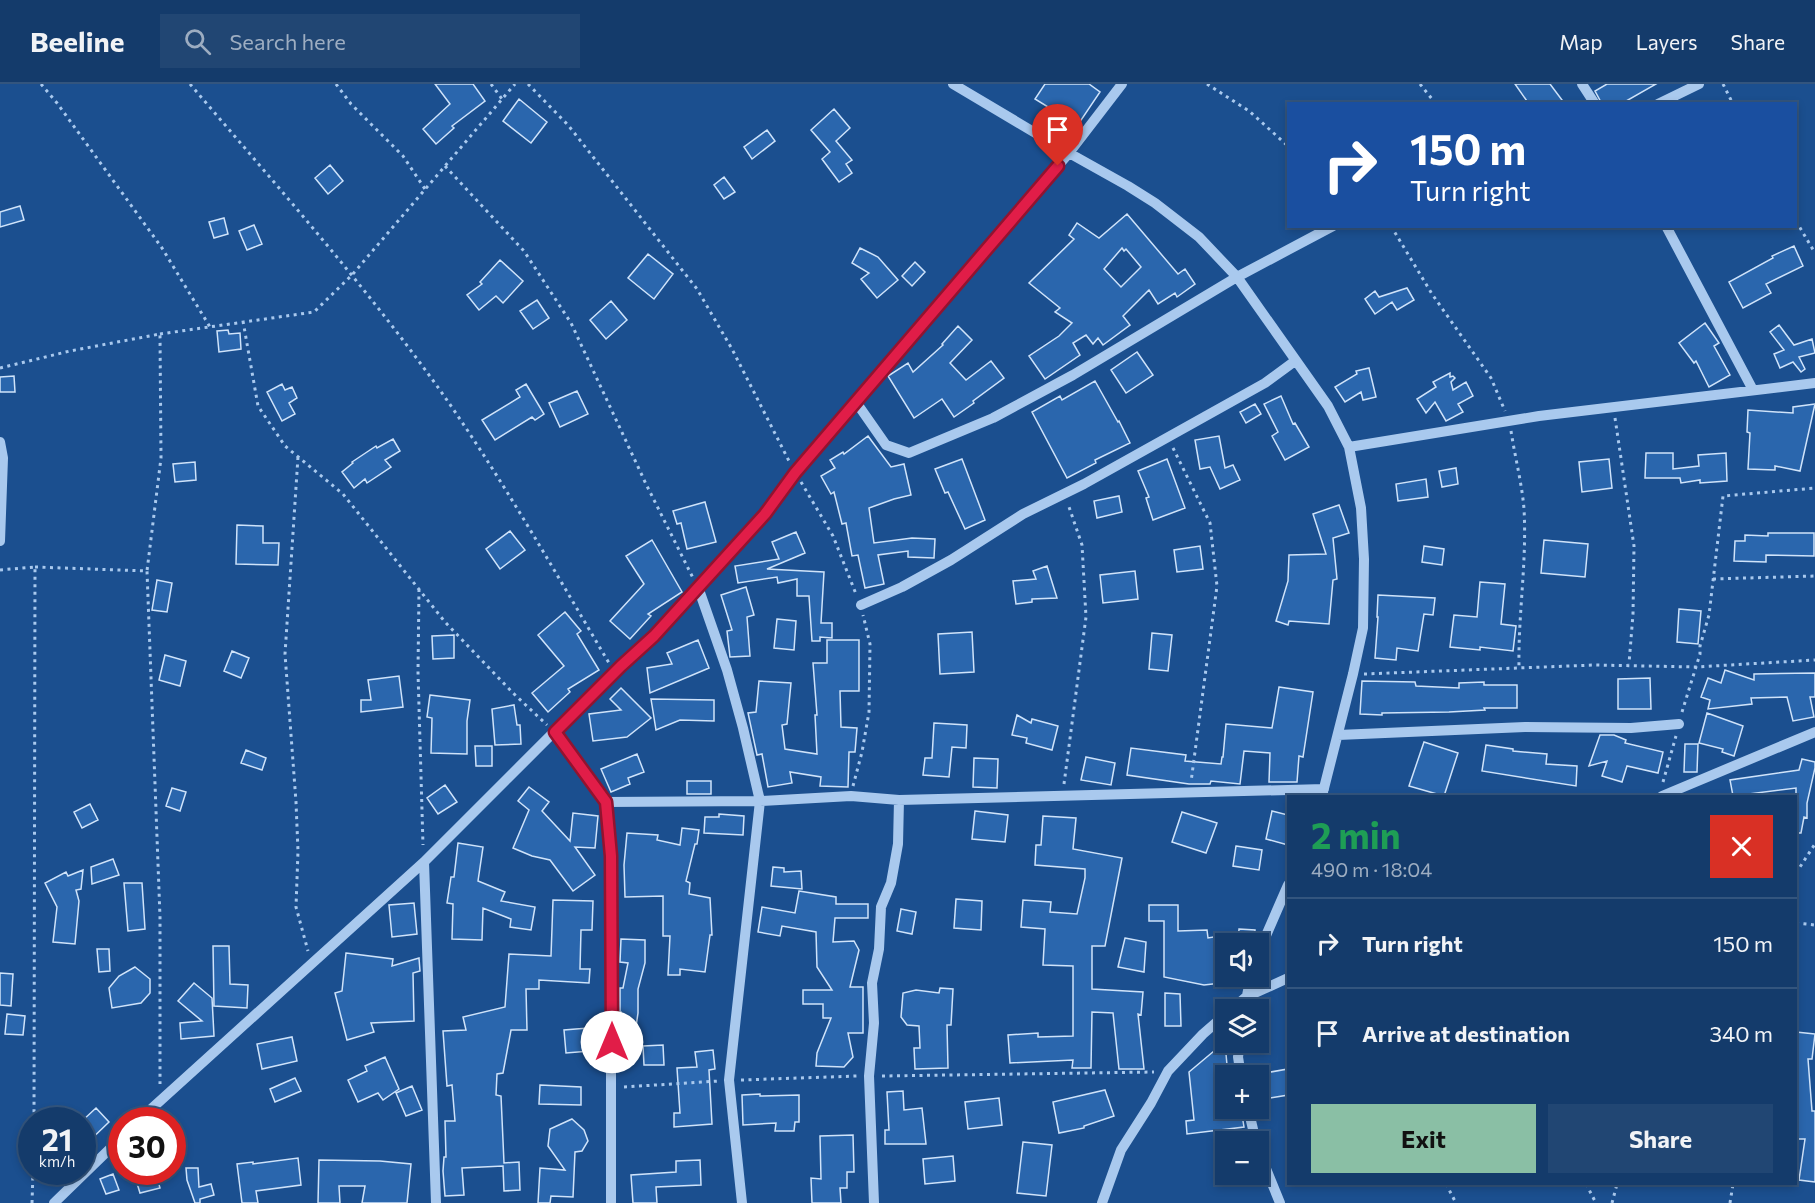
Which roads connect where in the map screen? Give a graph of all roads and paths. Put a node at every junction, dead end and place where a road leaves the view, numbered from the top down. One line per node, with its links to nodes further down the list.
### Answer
1 (40, 84): 31 (path)
2 (190, 84): 28 (path)
3 (336, 84): 22 (path)
4 (490, 84): 14 (path)
5 (515, 84): 14 (path)
6 (528, 84): 44 (path)
7 (953, 84): 20 (street)
8 (1122, 84): 20 (street)
9 (1207, 84): 19 (path)
10 (1420, 84): 15 (path)
11 (1582, 84): 16 (street)
12 (1699, 84): 17 (street)
13 (1723, 84): 18 (path)
14 (502, 99): 21 (path)
15 (1434, 102)
16 (1594, 102)
17 (1662, 102)
18 (1732, 102)
19 (1287, 145)
20 (1069, 153): 29 (street); 37 (street)
21 (445, 166): 22 (path); 53 (path)
22 (425, 189): 28 (path)
23 (1797, 223): 27 (path)
24 (1329, 228): 29 (street)
25 (1392, 228): 39 (path)
26 (1667, 228): 36 (street)
27 (1815, 253)
28 (352, 275): 30 (path); 60 (path)
29 (1237, 277): 33 (street); 37 (street)
30 (243, 321): 31 (path); 43 (path)
31 (210, 327): 32 (path)
32 (160, 334): 34 (path); 50 (path)
33 (1295, 361): 40 (street); 42 (street)
34 (0, 368)
35 (1815, 383): 36 (street)
36 (1753, 390): 38 (street)
37 (856, 402): 44 (street)
38 (1613, 407): 39 (street); 57 (path)
39 (1509, 421): 42 (street); 58 (path)
40 (1167, 436): 46 (street); 67 (path)
41 (0, 442): 47 (street)
42 (1349, 447): 61 (street)
43 (298, 457): 54 (path); 81 (path)
44 (795, 473): 53 (street); 55 (path)
45 (1815, 488): 52 (path)
46 (1064, 493): 55 (street); 70 (path)
47 (0, 541)
48 (34, 567): 49 (path); 50 (path); 92 (path)
49 (0, 570)
50 (147, 571): 91 (path)
51 (1815, 576): 52 (path)
52 (1713, 579): 59 (path)
53 (698, 587): 60 (street); 72 (street)
54 (419, 589): 63 (path); 75 (path)
55 (861, 605): 69 (path)
56 (1815, 660): 59 (path)
57 (1629, 665): 58 (path); 59 (path)
58 (1519, 667): 61 (path)
59 (1696, 667): 62 (path)
60 (615, 672): 63 (street)
61 (1353, 674): 65 (street)
62 (1679, 724): 65 (street); 66 (path)
63 (555, 732): 73 (street); 75 (street)
64 (1815, 732): 66 (street)
65 (1338, 735): 68 (street)
66 (1662, 792)
67 (1190, 793): 68 (street); 70 (street)
68 (1323, 793)
69 (851, 796): 71 (street); 72 (street)
70 (1062, 796): 71 (street)
71 (899, 800): 88 (street)
72 (760, 801): 73 (street); 89 (street)
73 (606, 802): 90 (street)
74 (1815, 844): 76 (path)
75 (424, 862): 81 (street); 103 (street)
76 (1797, 871)
77 (1287, 887): 80 (street)
78 (1797, 923): 79 (path)
79 (1815, 925)
80 (1267, 933)
81 (312, 963): 91 (street)
82 (1287, 978): 84 (street)
83 (1248, 987): 84 (street)
84 (1246, 997): 85 (street)
85 (1244, 999)
86 (1215, 1024): 87 (street)
87 (1168, 1071): 88 (path); 107 (street)
88 (869, 1076): 89 (path); 106 (street)
89 (729, 1080): 90 (path); 105 (street)
90 (612, 1088): 104 (street)
91 (160, 1102): 93 (street)
92 (34, 1107)
93 (154, 1107)
94 (108, 1151): 102 (street)
95 (1269, 1176): 108 (street)
96 (33, 1185): 101 (path)
97 (1447, 1185): 109 (path)
98 (1587, 1185): 110 (path)
99 (1617, 1185): 111 (path)
100 (1733, 1185): 112 (path)
101 (32, 1203)
102 (54, 1203)
103 (436, 1203)
104 (611, 1203)
105 (742, 1203)
106 (874, 1203)
107 (1102, 1203)
108 (1280, 1203)
109 (1456, 1203)
110 (1596, 1203)
111 (1612, 1203)
112 (1730, 1203)

